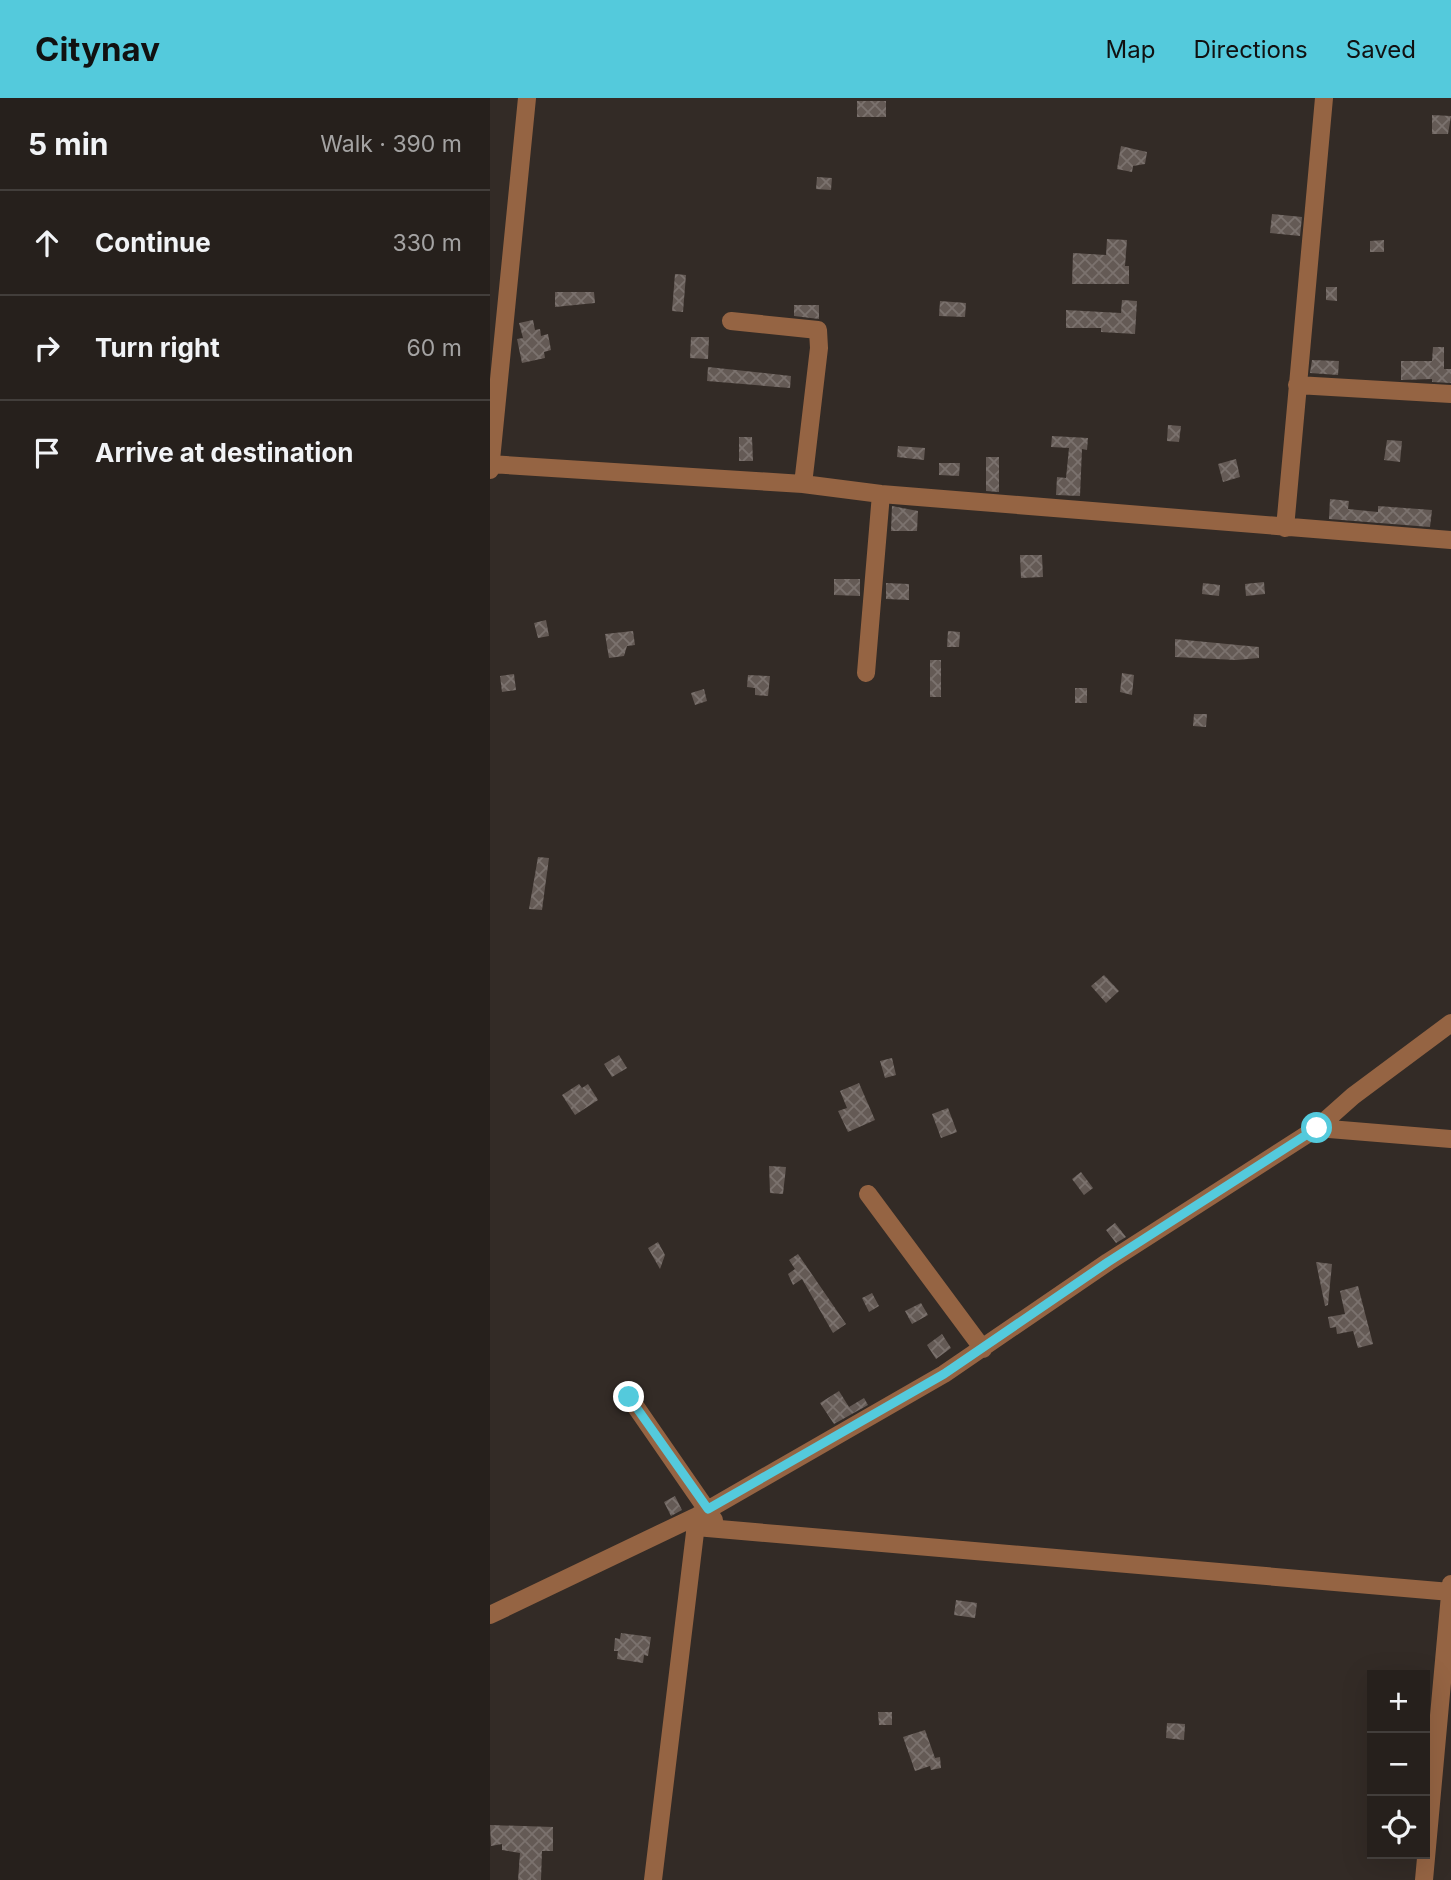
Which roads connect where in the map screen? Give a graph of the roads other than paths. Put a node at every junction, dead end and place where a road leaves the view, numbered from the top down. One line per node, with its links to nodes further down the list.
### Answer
1 (527, 98): 6 (street)
2 (1324, 98): 4 (street)
3 (731, 321): 8 (street)
4 (1297, 385): 5 (street); 10 (street)
5 (1451, 394)
6 (490, 464): 7 (street); 8 (street)
7 (490, 470)
8 (803, 484): 9 (street)
9 (881, 494): 10 (street); 12 (street)
10 (1285, 528): 11 (street)
11 (1451, 540)
12 (866, 673)
13 (1451, 1023): 14 (street)
14 (1317, 1128): 15 (street); 17 (street)
15 (1451, 1139)
16 (869, 1194): 17 (street)
17 (983, 1349): 19 (street)
18 (629, 1397): 19 (street)
19 (700, 1517): 21 (street); 22 (street); 23 (street)
20 (1451, 1584): 21 (street)
21 (1451, 1592): 24 (street)
22 (490, 1615)
23 (653, 1880)
24 (1424, 1880)

